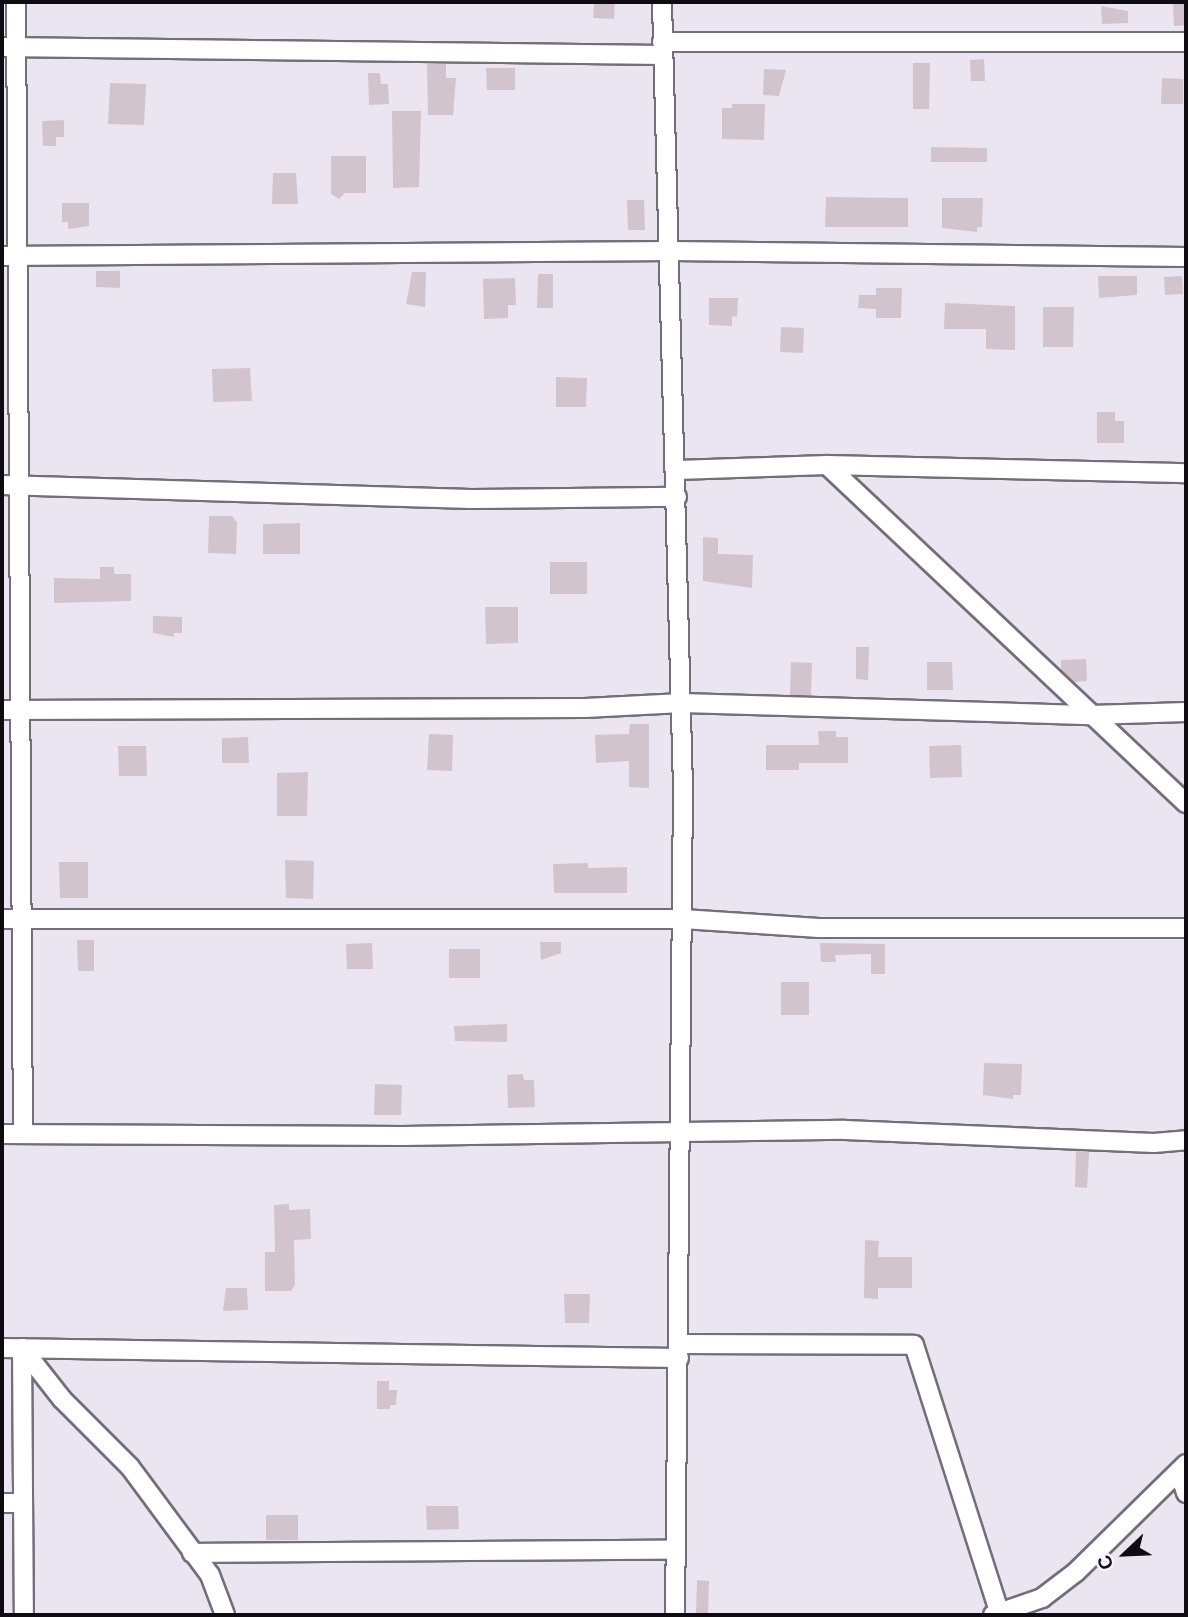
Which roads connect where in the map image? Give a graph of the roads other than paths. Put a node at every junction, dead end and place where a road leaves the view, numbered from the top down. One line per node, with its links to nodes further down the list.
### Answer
1 (16, 2): 4 (street)
2 (662, 2): 5 (street)
3 (1186, 41): 5 (street)
4 (9, 47): 5 (street); 8 (street)
5 (663, 49): 6 (street)
6 (672, 251): 8 (street); 9 (street); 11 (street)
7 (2, 256): 8 (street)
8 (21, 256): 14 (street)
9 (1186, 257)
10 (827, 465): 11 (street); 12 (street); 19 (street)
11 (677, 470): 15 (street)
12 (1186, 473)
13 (2, 485): 14 (street)
14 (21, 485): 15 (street); 17 (street)
15 (677, 498): 16 (street)
16 (682, 703): 17 (street); 19 (street); 22 (street)
17 (11, 710): 21 (street)
18 (1186, 712): 19 (street)
19 (1091, 715): 20 (street)
20 (1186, 803)
21 (11, 919): 22 (street); 25 (street)
22 (683, 919): 23 (street); 26 (street)
23 (1186, 928)
24 (2, 1133): 25 (street)
25 (23, 1133): 26 (street)
26 (682, 1135): 27 (street); 30 (street)
27 (1186, 1140)
28 (2, 1348): 29 (street)
29 (22, 1348): 30 (street); 34 (street); 36 (street)
30 (679, 1351): 35 (street); 40 (street)
31 (1183, 1467): 32 (street); 40 (street)
32 (1186, 1493)
33 (2, 1503): 34 (street)
34 (22, 1503): 37 (street)
35 (676, 1549): 36 (street); 39 (street)
36 (192, 1552): 38 (street)
37 (24, 1615)
38 (225, 1615)
39 (676, 1615)
40 (998, 1615)

